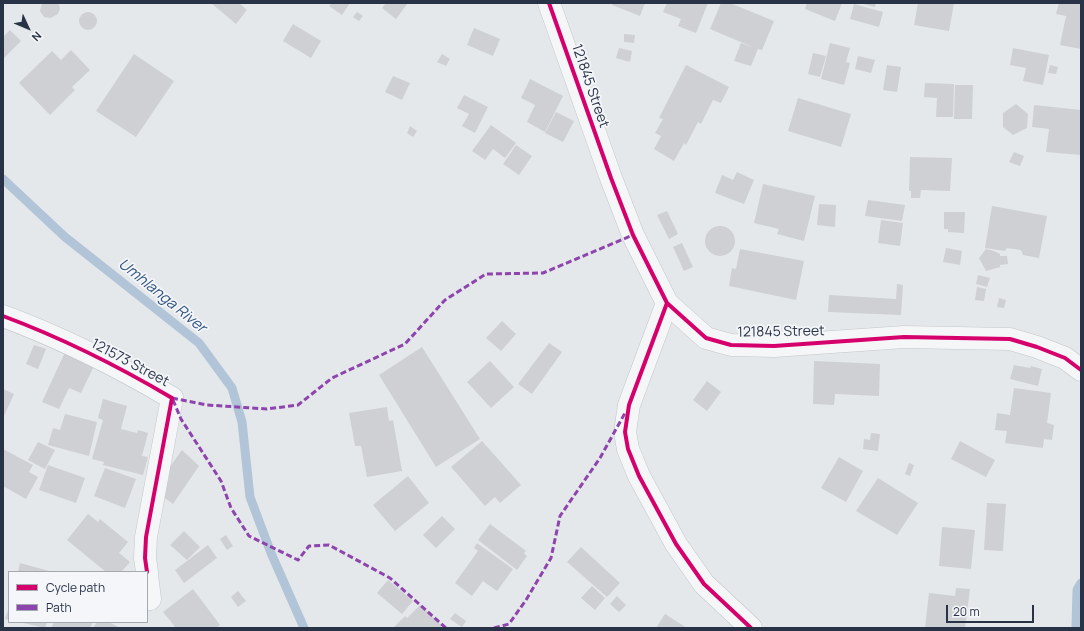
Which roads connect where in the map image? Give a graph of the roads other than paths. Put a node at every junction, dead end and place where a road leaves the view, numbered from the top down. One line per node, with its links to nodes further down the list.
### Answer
1 (549, 3): 2 (street, 121845 Street)
2 (667, 303): 4 (street, 121845 Street); 8 (street)
3 (3, 316): 5 (street, 121573 Street)
4 (1081, 370)
5 (147, 571)
6 (148, 583): 7 (street)
7 (150, 599)
8 (751, 628)

